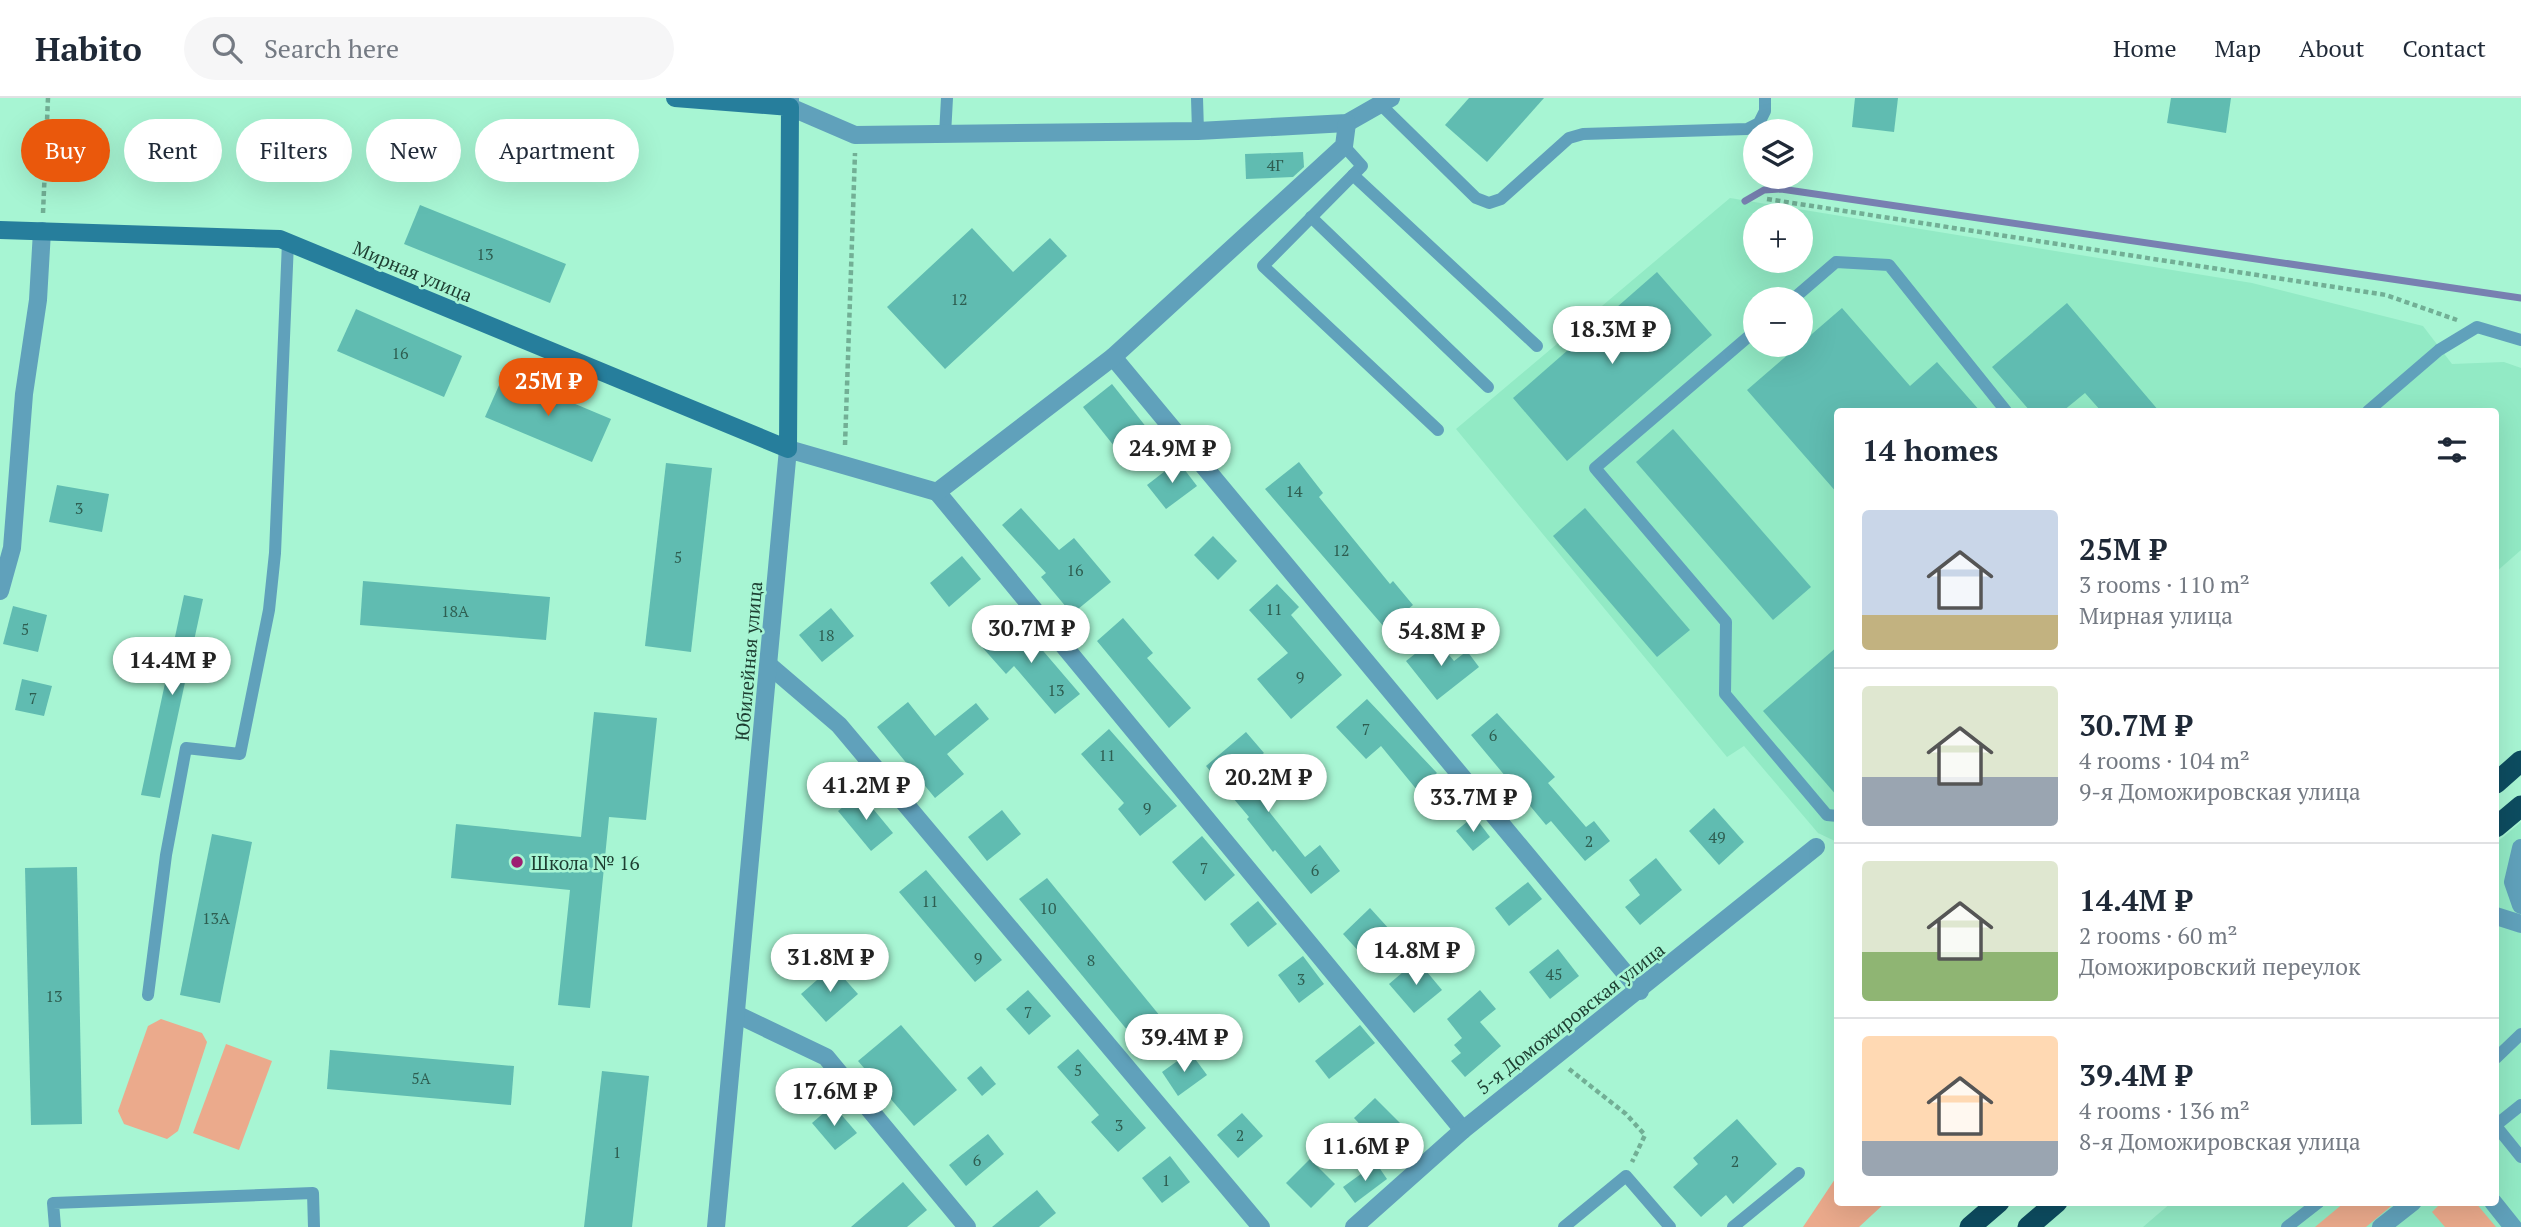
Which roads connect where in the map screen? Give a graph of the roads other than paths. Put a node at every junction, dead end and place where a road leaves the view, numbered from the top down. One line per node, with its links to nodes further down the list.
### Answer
1 (676, 98): 6 (street)
2 (947, 98): 9 (lane)
3 (1197, 98): 8 (lane)
4 (1765, 98): 5 (lane)
5 (1386, 102): 7 (street)
6 (790, 103): 9 (street); 25 (street, Юбилейная улица)
7 (1347, 123): 8 (street); 10 (street)
8 (1198, 131): 9 (street)
9 (945, 135)
10 (1344, 146): 11 (lane); 20 (street)
11 (1353, 175): 12 (lane); 19 (lane)
12 (1311, 217): 21 (lane); 24 (lane)
13 (0, 230): 14 (street, Мирная улица)
14 (42, 232): 15 (street, Мирная улица); 27 (street)
15 (288, 242): 25 (street, Мирная улица); 40 (lane)
16 (1807, 287): 22 (lane)
17 (2521, 340): 23 (lane)
18 (1743, 341): 32 (lane)
19 (1537, 346)
20 (1114, 357): 26 (street); 39 (street)
21 (1488, 387)
22 (2004, 408)
23 (2372, 408)
24 (1438, 430)
25 (788, 449): 26 (street); 28 (street, Юбилейная улица)
26 (937, 492): 46 (street)
27 (0, 591)
28 (770, 666): 41 (street, Юбилейная улица); 59 (street)
29 (2521, 761): 30 (highway)
30 (2499, 780)
31 (2521, 806): 33 (highway)
32 (1834, 816)
33 (2499, 824)
34 (1816, 847): 39 (street, 5-я Доможировская улица)
35 (2521, 848): 36 (street)
36 (2521, 905)
37 (2499, 917): 38 (street)
38 (2521, 924)
39 (1640, 991): 46 (street, 5-я Доможировская улица)
40 (148, 995)
41 (736, 1014): 57 (street, Юбилейная улица); 58 (street)
42 (2521, 1034): 43 (lane)
43 (2499, 1055)
44 (2521, 1105): 45 (lane)
45 (2499, 1123)
46 (1463, 1130): 60 (street, 5-я Доможировская улица)
47 (2499, 1130): 48 (lane)
48 (2521, 1157)
49 (1799, 1172): 63 (lane)
50 (1994, 1206): 64 (highway)
51 (2052, 1206): 65 (highway)
52 (2314, 1206): 66 (lane)
53 (2408, 1206): 67 (street)
54 (2496, 1206): 68 (street)
55 (55, 1227): 56 (lane)
56 (314, 1227)
57 (716, 1227)
58 (967, 1227)
59 (1261, 1227)
60 (1354, 1227)
61 (1564, 1227): 62 (lane)
62 (1670, 1227)
63 (1733, 1227)
64 (1970, 1227)
65 (2028, 1227)
66 (2287, 1227)
67 (2381, 1227)
68 (2513, 1227)

